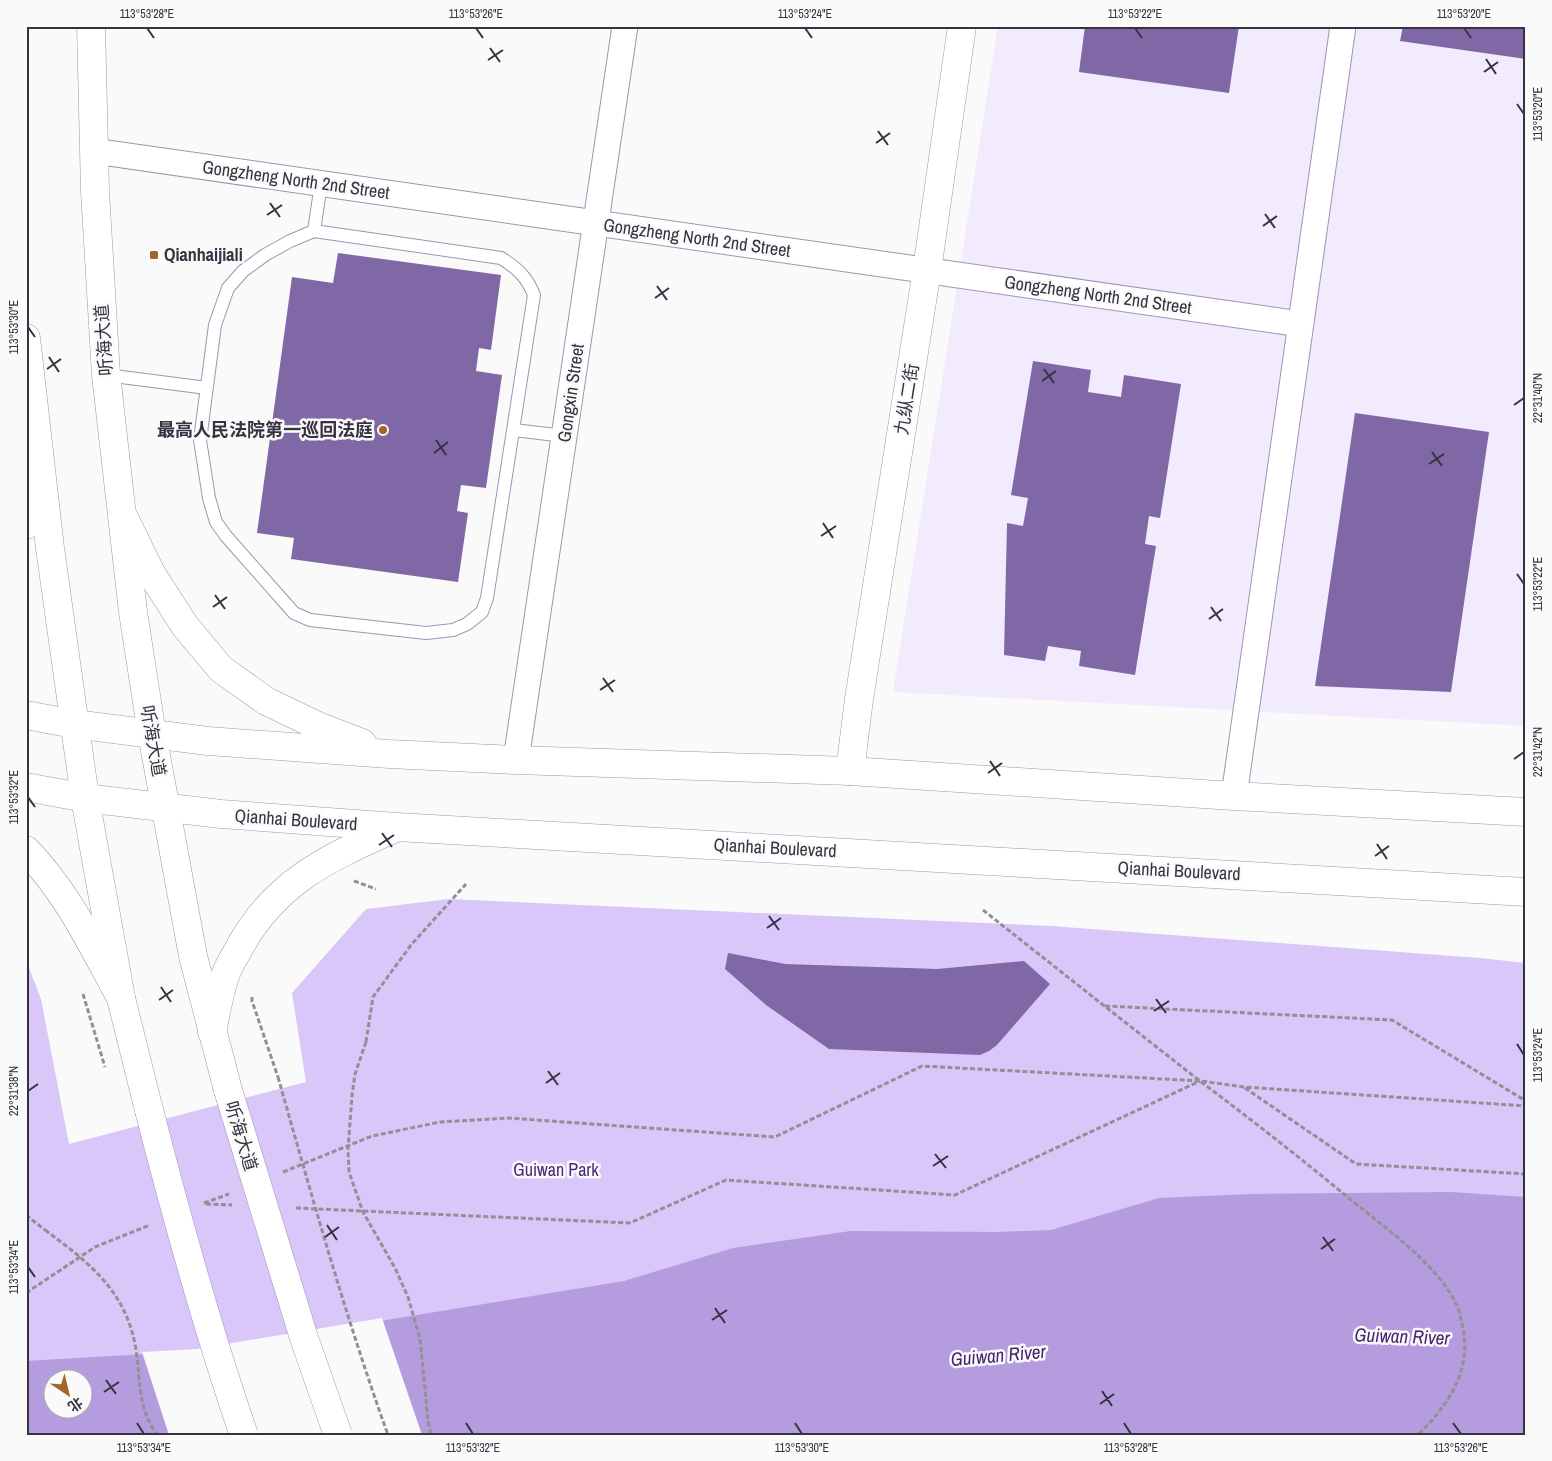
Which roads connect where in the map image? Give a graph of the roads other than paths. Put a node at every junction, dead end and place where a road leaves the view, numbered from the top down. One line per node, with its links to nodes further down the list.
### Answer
1 (92, 26): 5 (main road, 听海大道)
2 (625, 26): 7 (street, Gongxin Street)
3 (962, 26): 9 (main road, 九纵二街)
4 (1343, 26): 10 (street)
5 (94, 151): 6 (street, Gongzheng North 2nd Street); 12 (main road, 听海大道)
6 (321, 184): 7 (street, Gongzheng North 2nd Street); 8 (lane)
7 (596, 223): 9 (street, Gongzheng North 2nd Street); 15 (street, Gongxin Street)
8 (314, 231): 13 (lane); 14 (lane)
9 (927, 270): 10 (street, Gongzheng North 2nd Street); 24 (main road, 九纵二街)
10 (1300, 324): 26 (street)
11 (26, 338): 16 (main road)
12 (106, 375): 13 (lane); 17 (main road, 听海大道)
13 (207, 388): 14 (lane)
14 (514, 430): 15 (lane)
15 (564, 436): 23 (street, Gongxin Street)
16 (40, 466): 18 (main road); 20 (main road)
17 (123, 516): 21 (main road, 听海大道); 22 (main road)
18 (26, 525)
19 (26, 715): 20 (main road)
20 (74, 724): 21 (main road); 27 (main road)
21 (152, 734): 22 (main road); 28 (main road, 听海大道)
22 (389, 754): 23 (main road)
23 (516, 760): 24 (main road)
24 (850, 771): 26 (main road)
25 (26, 786): 27 (main road, Qianhai Boulevard)
26 (1234, 796): 29 (main road)
27 (85, 798): 28 (main road, Qianhai Boulevard); 33 (main road)
28 (165, 807): 30 (main road, Qianhai Boulevard); 34 (main road, 听海大道)
29 (1526, 812)
30 (397, 827): 32 (main road, Qianhai Boulevard); 34 (main road)
31 (26, 850): 33 (main road)
32 (1526, 892)
33 (122, 998): 35 (main road, bridge)
34 (212, 1032): 36 (main road, 听海大道, bridge)
35 (244, 1435)
36 (338, 1435)

